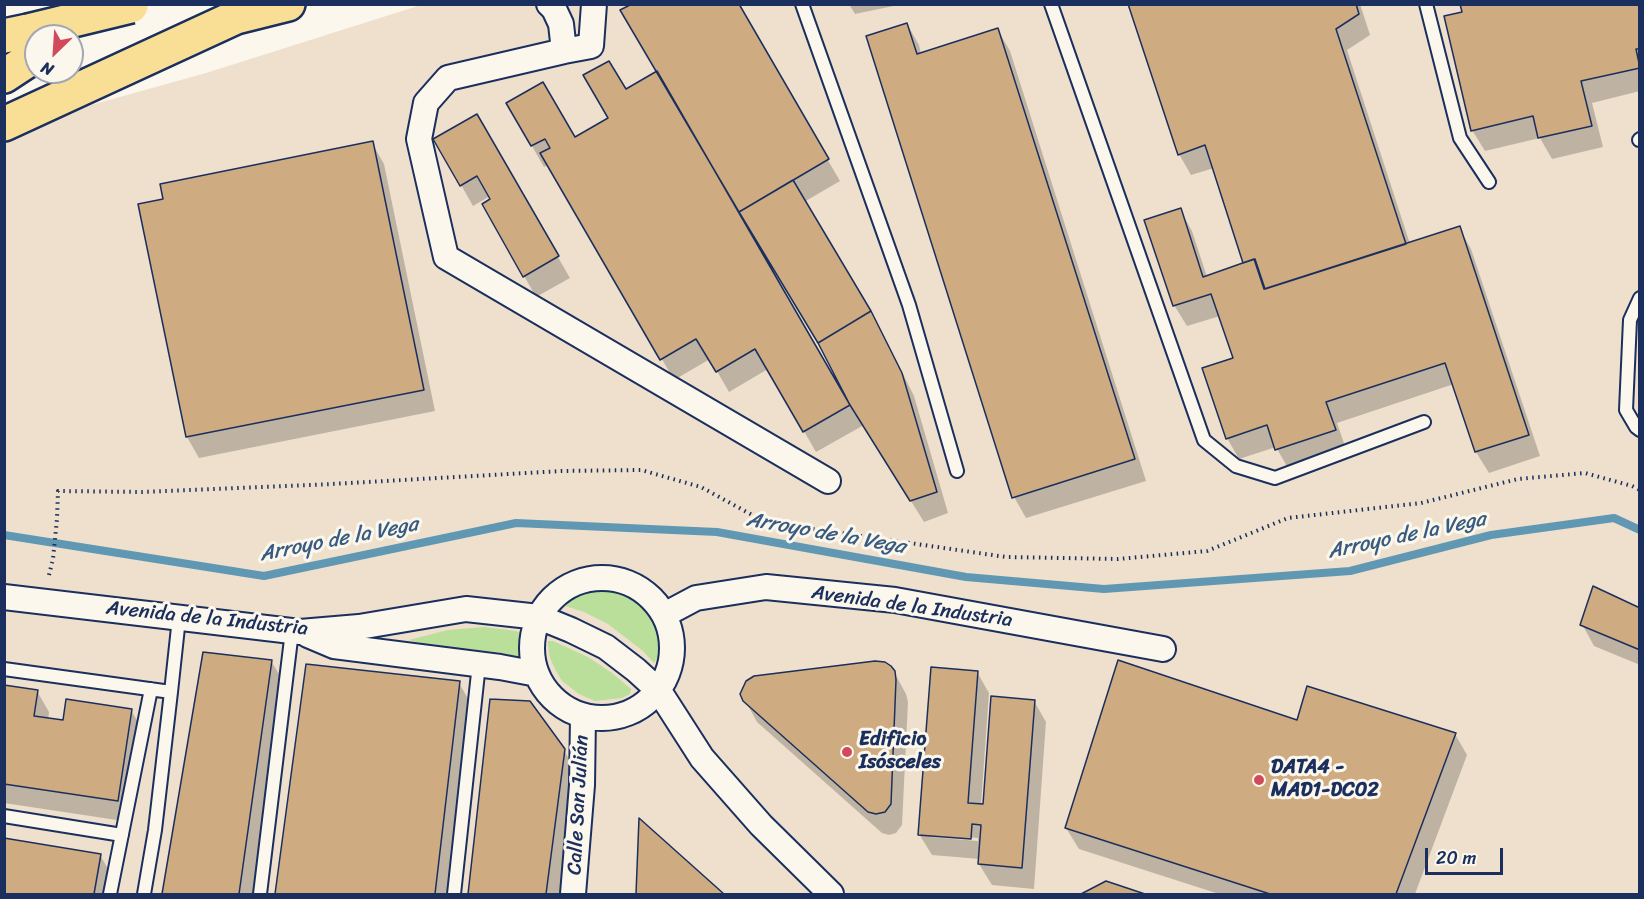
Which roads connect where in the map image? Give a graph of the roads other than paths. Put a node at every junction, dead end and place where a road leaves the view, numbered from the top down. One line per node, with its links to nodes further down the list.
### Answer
1 (288, 4): 12 (highway)
2 (549, 4): 10 (street)
3 (594, 4): 10 (street)
4 (802, 4): 17 (lane)
5 (1051, 4): 15 (lane)
6 (1426, 4): 13 (lane)
7 (124, 5): 8 (highway); 9 (highway, bridge)
8 (84, 26)
9 (23, 41): 11 (highway)
10 (564, 51): 18 (street)
11 (4, 76)
12 (4, 124)
13 (1489, 182)
14 (1640, 298): 16 (lane)
15 (1424, 422)
16 (1640, 430)
17 (957, 471)
18 (828, 481)
19 (4, 597): 22 (street, Avenida de la Industria)
20 (664, 615): 21 (street); 24 (street, Avenida de la Industria); 29 (street)
21 (539, 617): 23 (street, Avenida de la Industria); 27 (street); 29 (street, Avenida de la Industria)
22 (179, 618): 23 (street, Avenida de la Industria); 30 (lane)
23 (296, 632): 25 (street); 36 (lane)
24 (1163, 649)
25 (478, 664): 27 (street); 37 (lane)
26 (4, 669): 28 (lane)
27 (537, 674): 31 (street)
28 (151, 689): 30 (lane); 33 (lane)
29 (659, 691): 31 (street); 39 (street, Avenida de la Industria)
30 (171, 692): 35 (lane)
31 (583, 716): 38 (street, Calle San Julián)
32 (4, 816): 33 (lane)
33 (122, 836): 34 (lane)
34 (110, 894)
35 (144, 894)
36 (260, 894)
37 (454, 894)
38 (573, 894)
39 (831, 894)

